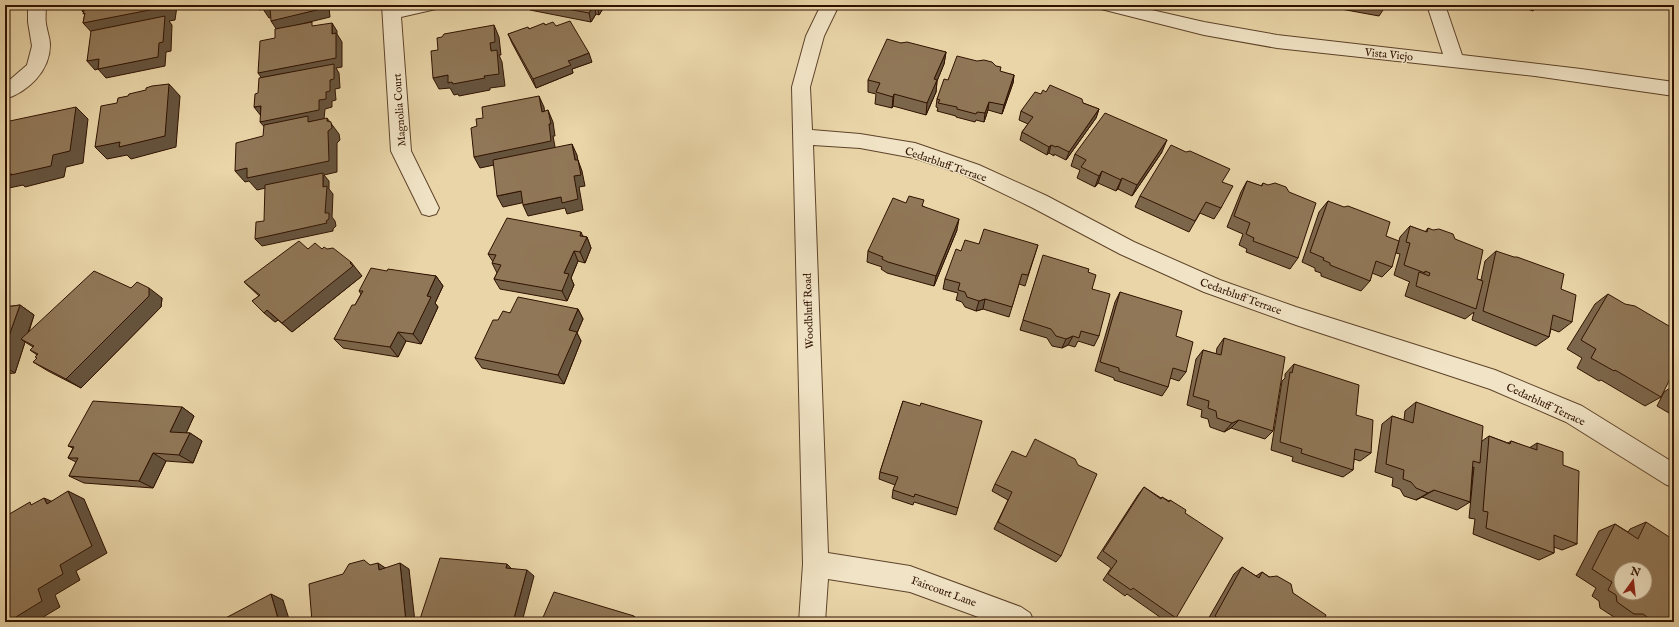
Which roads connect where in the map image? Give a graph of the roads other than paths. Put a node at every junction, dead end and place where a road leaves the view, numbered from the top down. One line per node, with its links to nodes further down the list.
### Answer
1 (37, 5): 9 (street)
2 (430, 5): 6 (street)
3 (830, 5): 10 (street, Woodbluff Road)
4 (1107, 5): 7 (street, Vista Viejo)
5 (1436, 5): 7 (street)
6 (392, 9): 11 (street, Magnolia Court)
7 (1454, 60): 8 (street, Vista Viejo)
8 (1674, 89)
9 (10, 90)
10 (802, 137): 12 (street, Cedarbluff Terrace); 13 (street, Woodbluff Road)
11 (429, 208)
12 (1674, 476)
13 (816, 564): 14 (street, Woodbluff Road); 15 (street, Faircourt Lane)
14 (812, 622)
15 (1021, 622)

